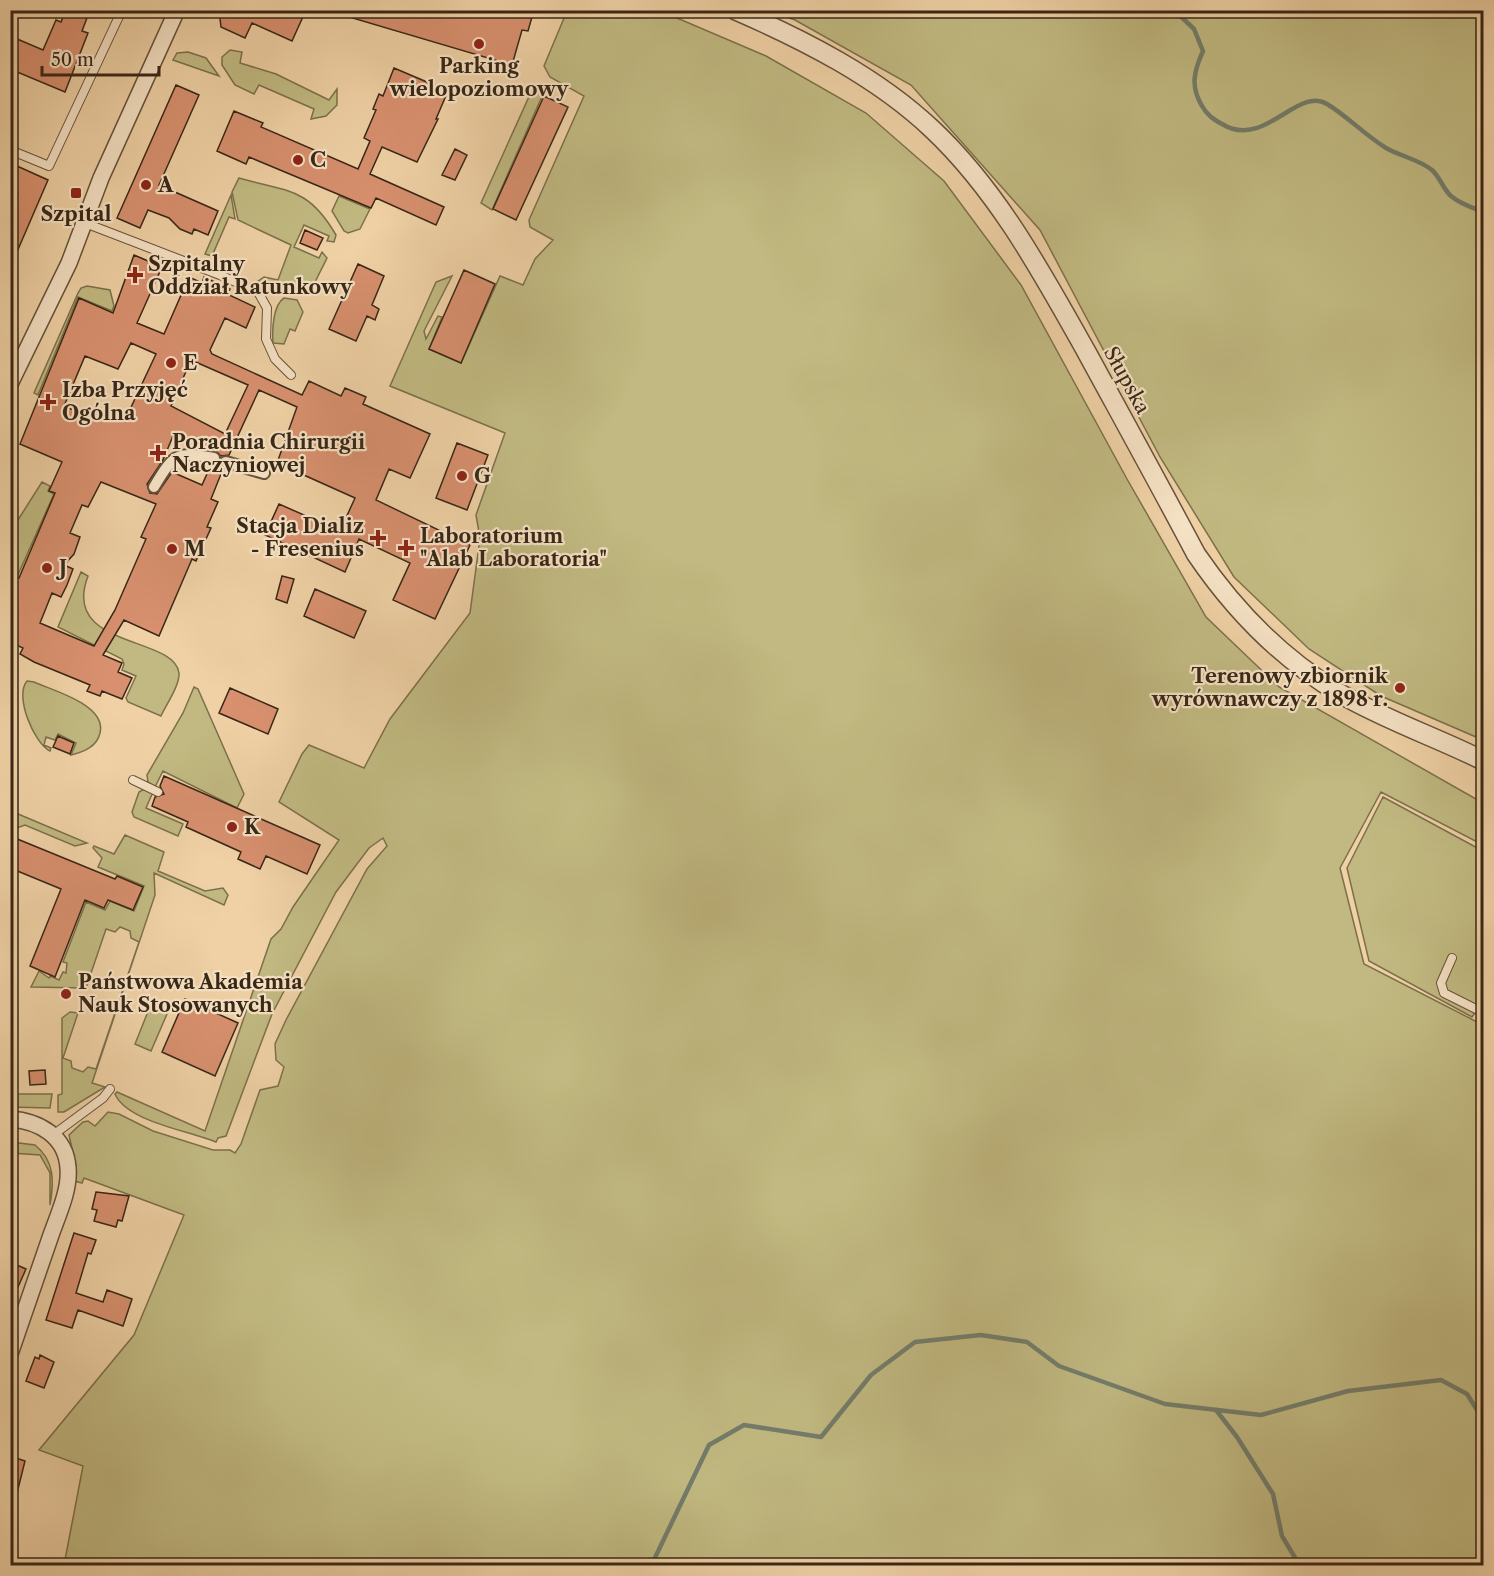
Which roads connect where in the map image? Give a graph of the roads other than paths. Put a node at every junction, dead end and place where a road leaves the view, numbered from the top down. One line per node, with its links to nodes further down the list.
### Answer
1 (122, 10): 4 (lane)
2 (177, 10): 5 (street)
3 (735, 10): 12 (street, Słupska)
4 (10, 150)
5 (85, 224): 6 (lane); 7 (street)
6 (291, 375)
7 (10, 384)
8 (214, 458): 11 (street)
9 (226, 462): 10 (street)
10 (264, 473)
11 (154, 487)
12 (1484, 761)
13 (133, 780): 14 (lane)
14 (158, 792)
15 (1452, 958): 16 (lane)
16 (1484, 1013)
17 (110, 1089): 19 (lane)
18 (10, 1119): 19 (street)
19 (53, 1135): 20 (street)
20 (10, 1354)

